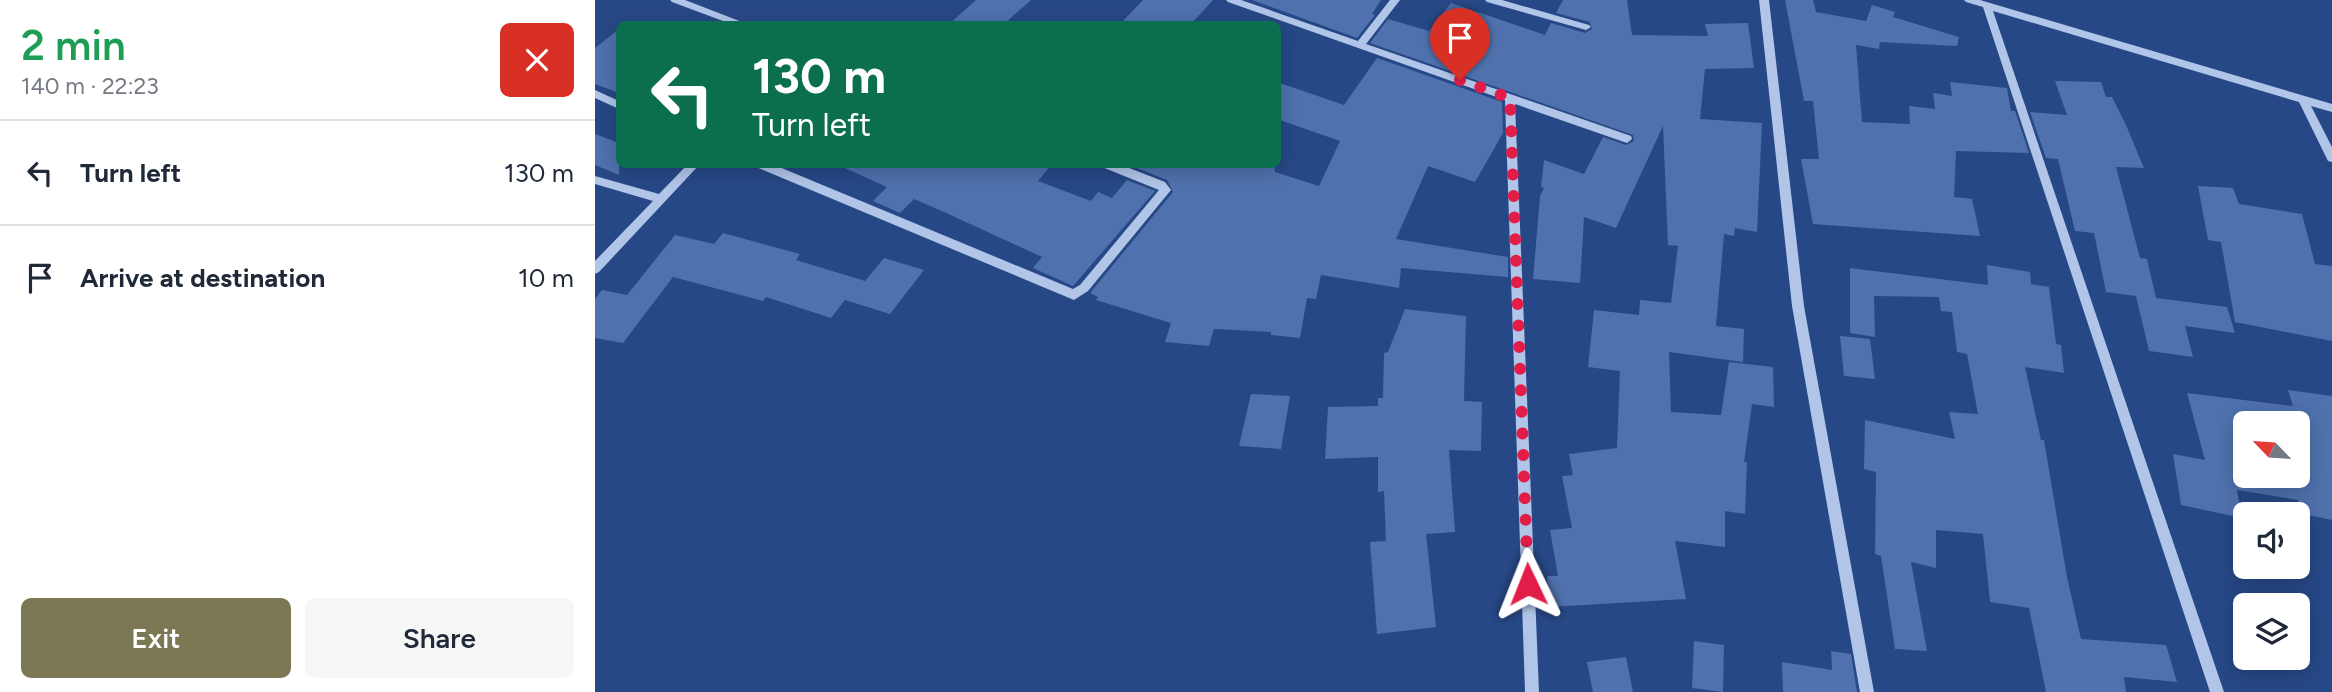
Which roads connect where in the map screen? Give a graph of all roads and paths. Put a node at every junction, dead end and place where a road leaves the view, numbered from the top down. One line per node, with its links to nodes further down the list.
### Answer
1 (675, 0): 8 (street)
2 (1231, 0): 10 (street)
3 (1395, 0): 10 (street)
4 (1490, 0): 9 (street)
5 (1764, 0): 25 (street)
6 (1969, 0): 7 (street)
7 (1987, 6): 13 (street); 26 (street)
8 (731, 21)
9 (1586, 27)
10 (1360, 45): 12 (street)
11 (595, 94): 14 (street)
12 (1510, 98): 16 (street); 24 (street)
13 (2302, 99): 15 (street); 17 (street)
14 (616, 104)
15 (2332, 108)
16 (1627, 139)
17 (2332, 158)
18 (691, 168): 22 (street)
19 (770, 168): 20 (street)
20 (1116, 168)
21 (595, 180): 22 (street)
22 (660, 199): 23 (street)
23 (595, 269)
24 (1532, 692)
25 (1867, 692)
26 (2217, 692)

